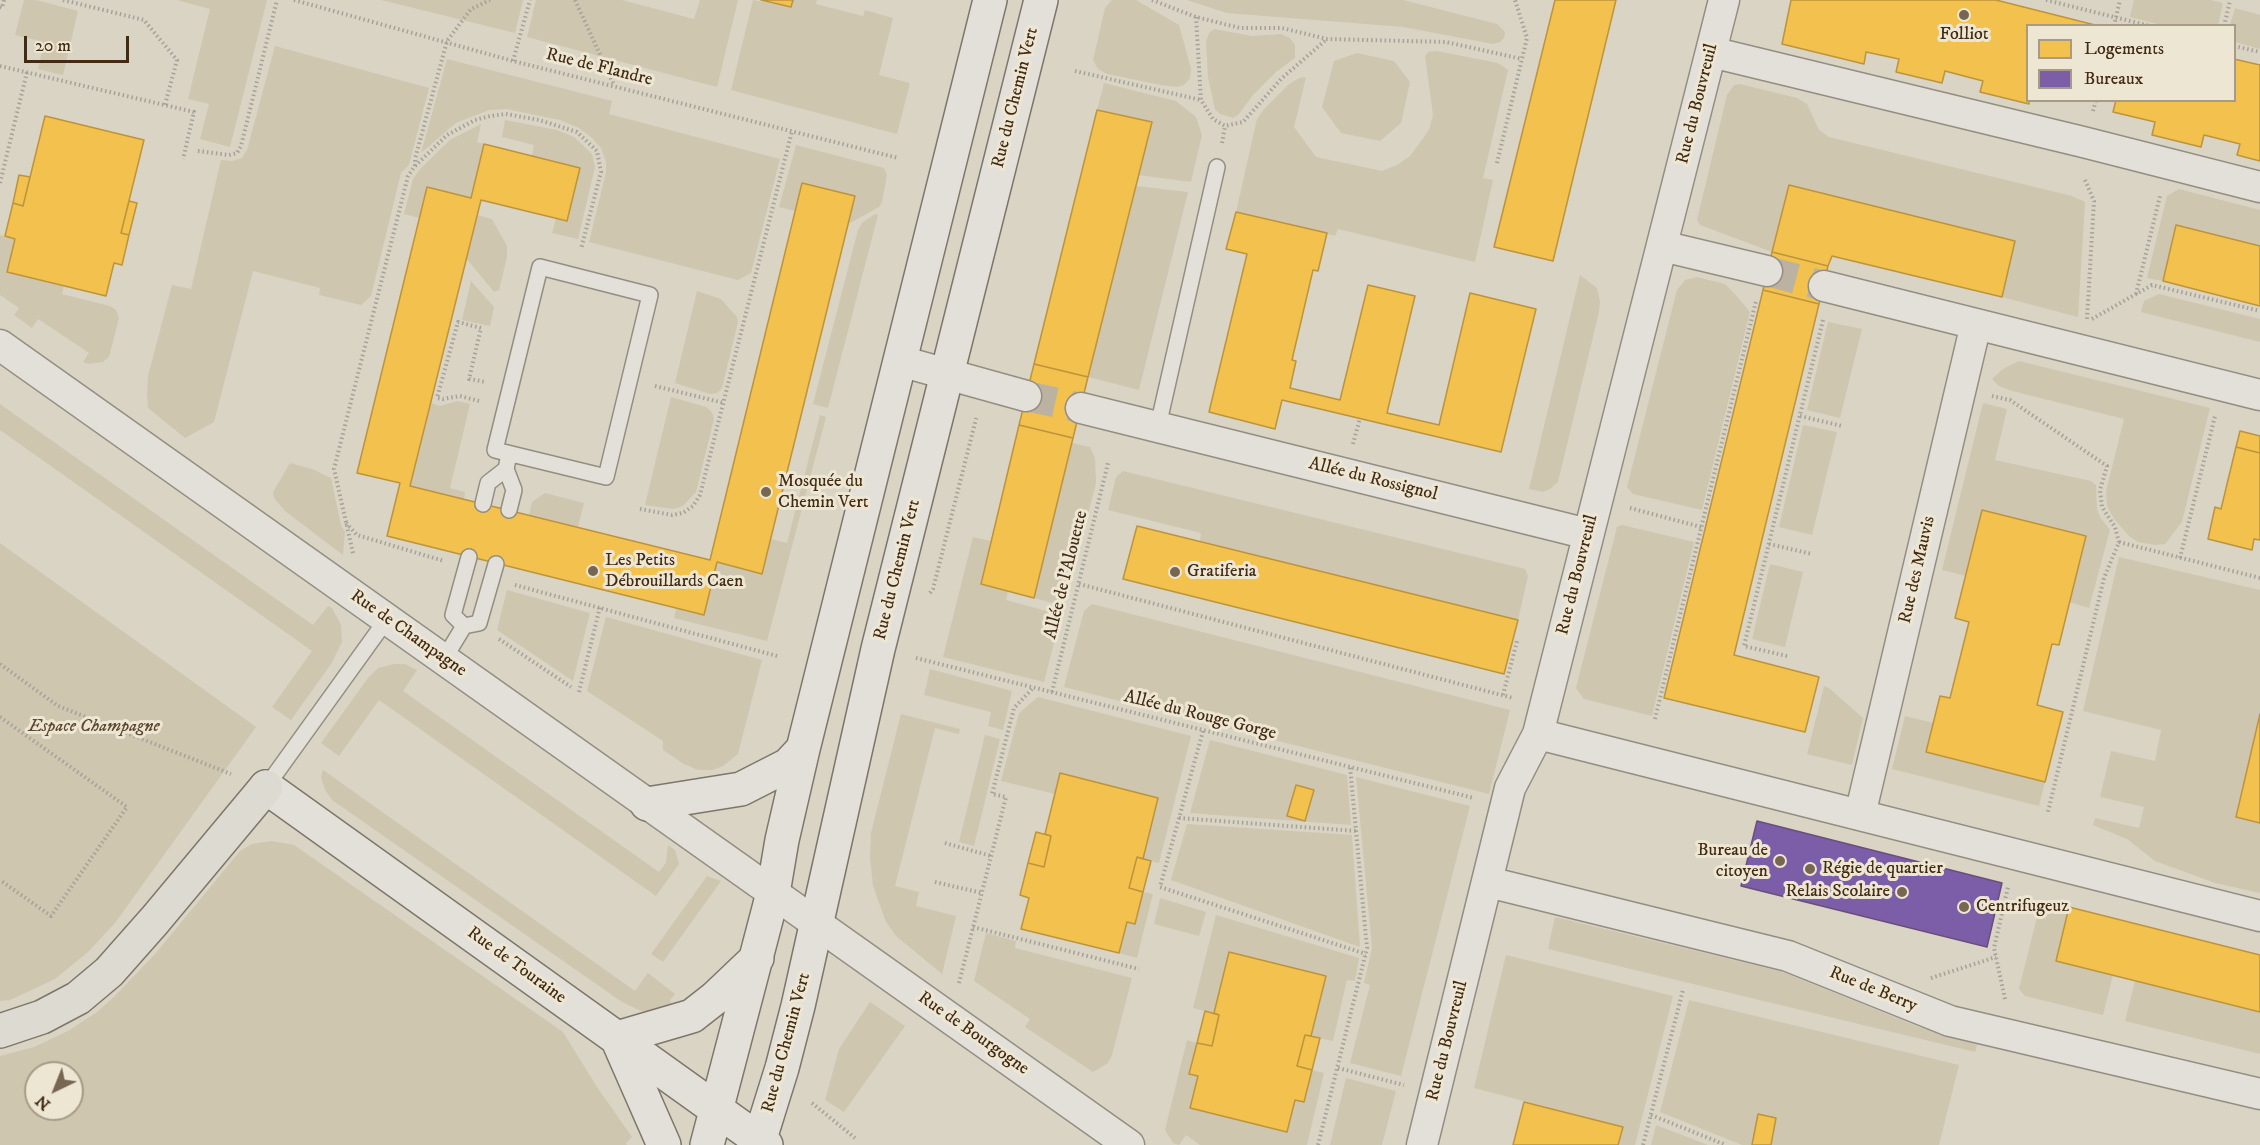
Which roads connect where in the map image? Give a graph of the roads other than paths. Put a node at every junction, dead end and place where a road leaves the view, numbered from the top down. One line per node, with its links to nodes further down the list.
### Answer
1 (990, 0): 12 (street)
2 (1041, 0): 13 (street, Rue du Chemin Vert)
3 (1724, 0): 4 (street, Rue du Bouvreuil)
4 (1711, 52): 6 (street); 7 (street, Rue du Bouvreuil)
5 (1217, 167): 17 (lane)
6 (2260, 187)
7 (1662, 246): 8 (street); 21 (street, Rue du Bouvreuil)
8 (1762, 284)
9 (1824, 299): 10 (street)
10 (1976, 324): 14 (street); 31 (street, Rue des Mauvis)
11 (0, 345): 24 (street, Rue de Champagne)
12 (900, 361): 13 (street); 28 (street)
13 (947, 373): 15 (street); 35 (street, Rue du Chemin Vert)
14 (2260, 395)
15 (1026, 396)
16 (1081, 408): 17 (street, Allée du Rossignol)
17 (1158, 426): 21 (street, Allée du Rossignol)
18 (507, 461): 18 (lane); 19 (lane); 20 (lane)
19 (483, 504)
20 (509, 510)
21 (1588, 534): 27 (street, Rue du Bouvreuil)
22 (469, 557): 25 (lane)
23 (496, 564): 25 (lane)
24 (387, 619): 26 (street, Rue de Champagne); 29 (lane)
25 (464, 626): 26 (lane)
26 (444, 659): 30 (street, Rue de Champagne)
27 (1538, 734): 31 (street); 32 (street, Rue du Bouvreuil)
28 (803, 749): 30 (street); 33 (street)
29 (266, 788): 37 (highway); 38 (street, Rue de Touraine)
30 (647, 804): 33 (street, Rue de Champagne)
31 (1860, 815): 34 (street)
32 (1488, 882): 39 (street, Rue de Berry); 45 (street, Rue du Bouvreuil)
33 (773, 893): 35 (street, Rue de Champagne); 36 (street)
34 (2260, 916)
35 (817, 924): 41 (street, Rue du Chemin Vert); 44 (street, Rue de Bourgogne)
36 (757, 958): 38 (street); 40 (street)
37 (0, 1030)
38 (617, 1038): 40 (street, Rue de Touraine); 42 (street)
39 (2260, 1094)
40 (717, 1110): 41 (street, Rue de Touraine); 43 (street)
41 (761, 1143)
42 (664, 1145)
43 (707, 1145)
44 (1129, 1145)
45 (1422, 1145)

